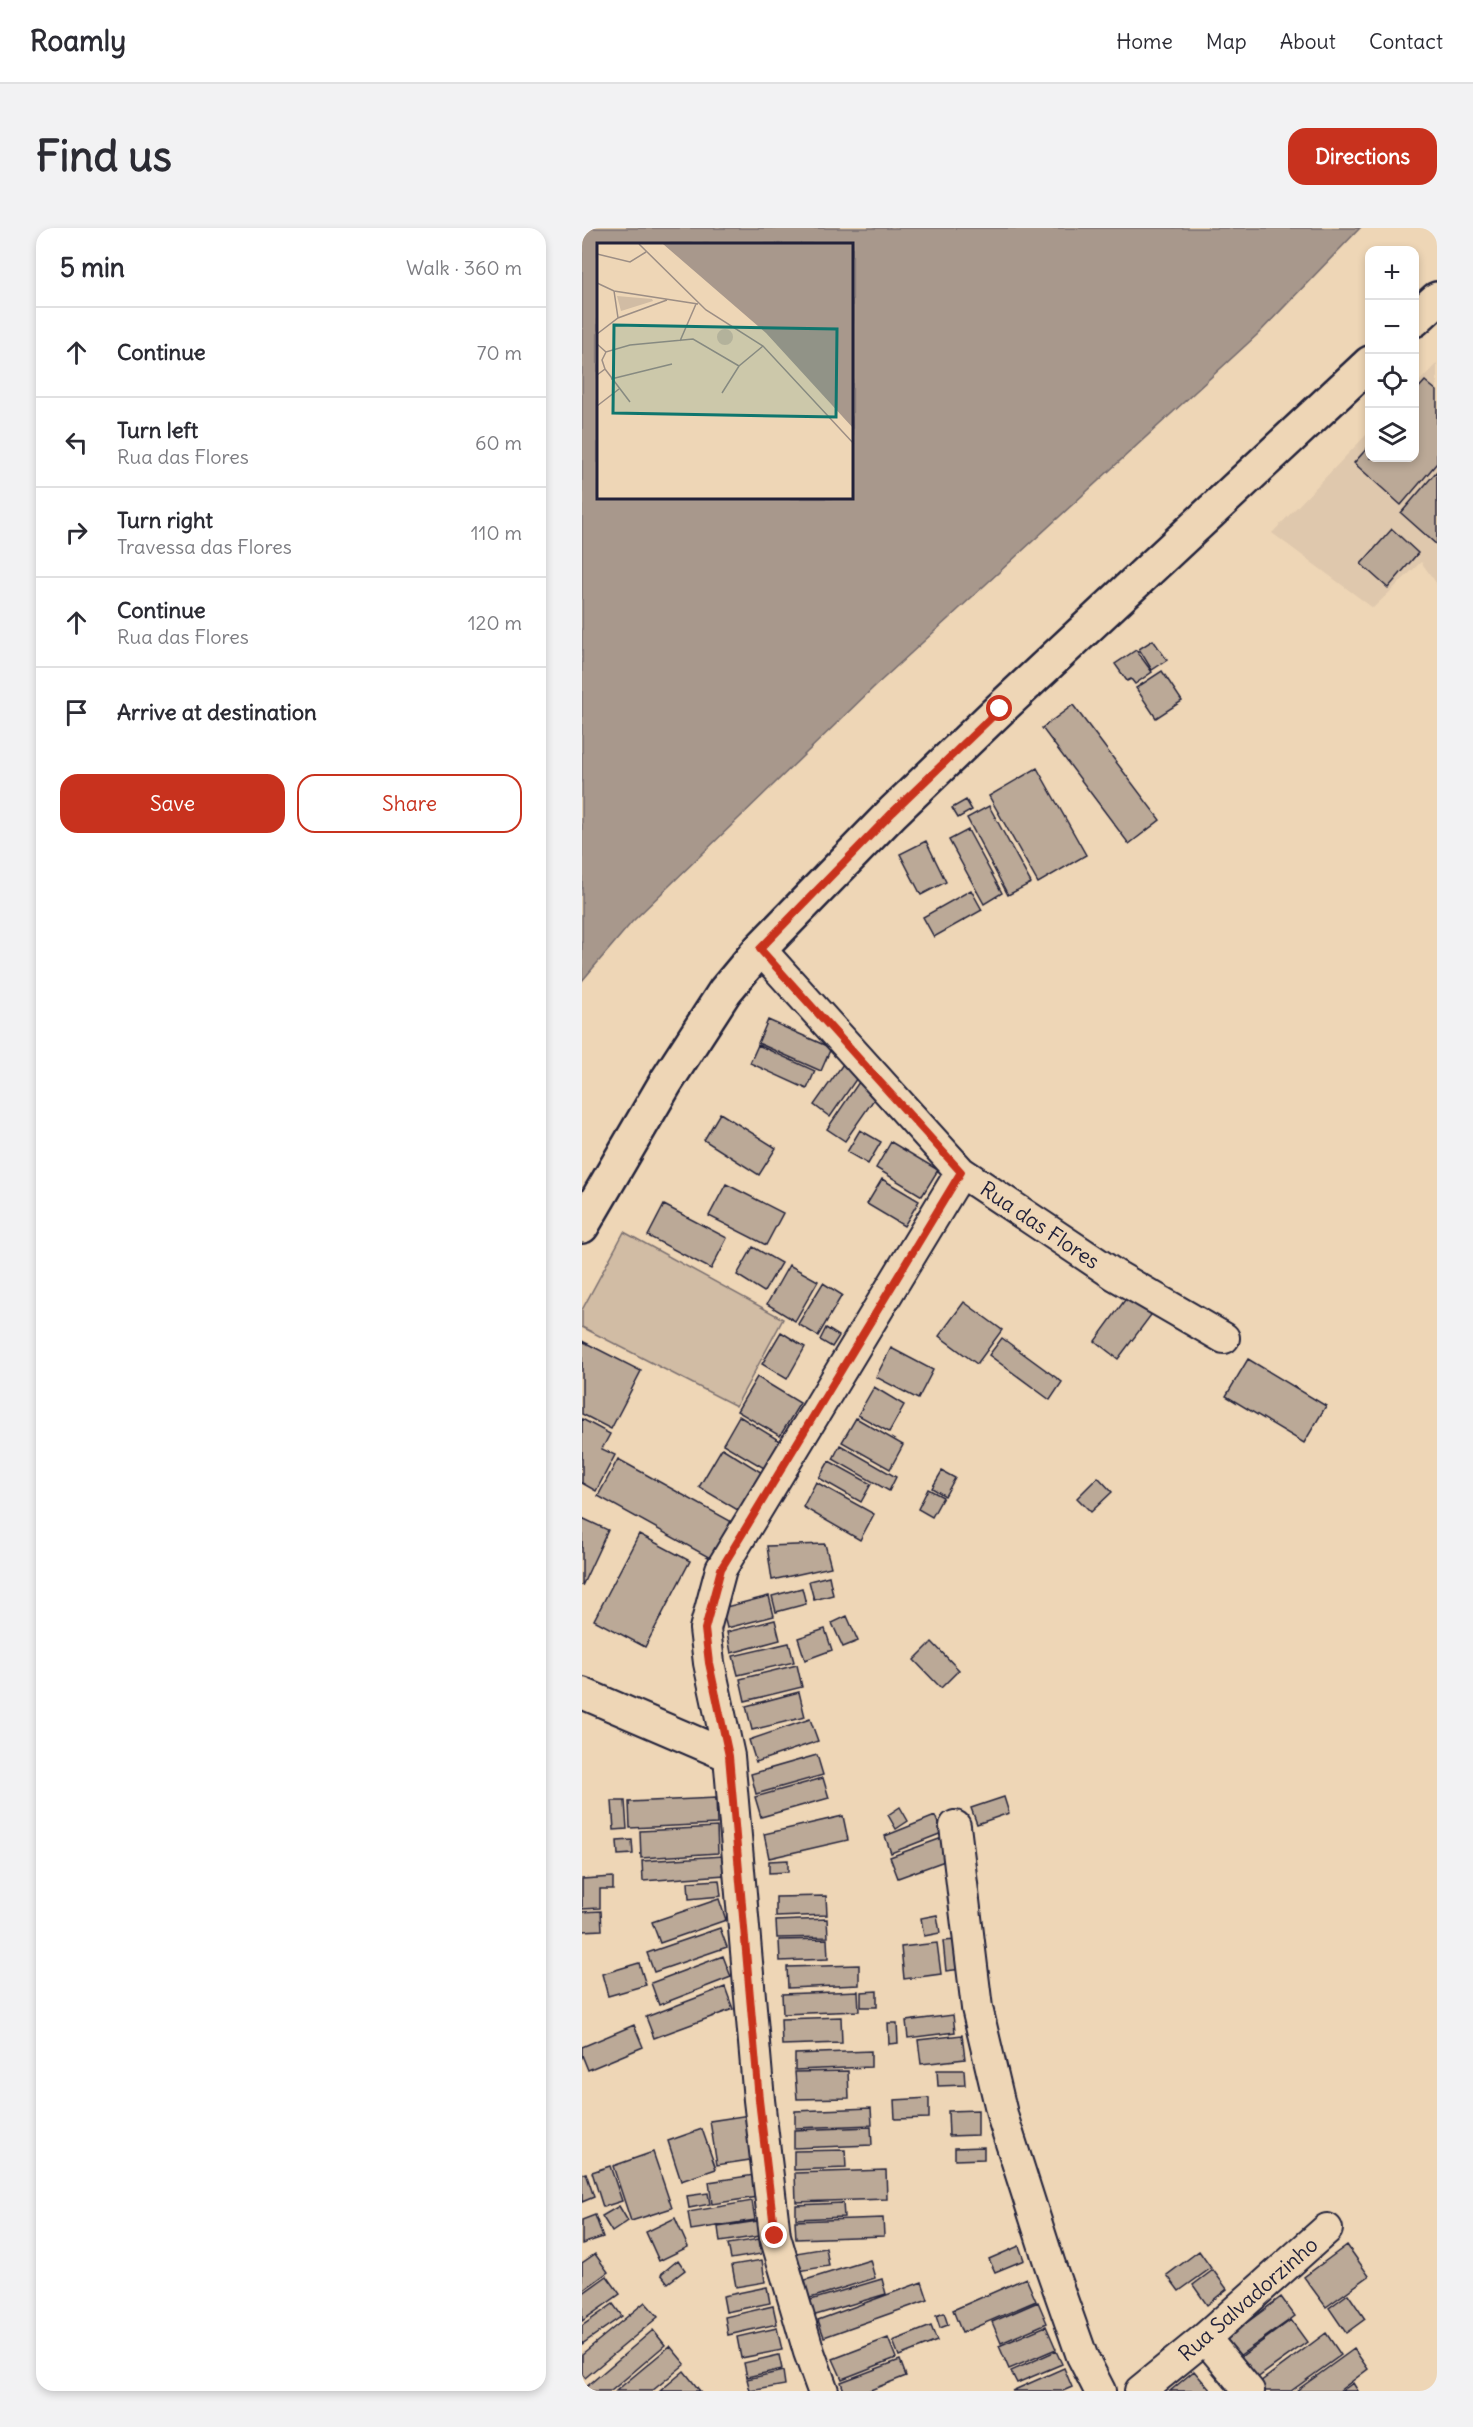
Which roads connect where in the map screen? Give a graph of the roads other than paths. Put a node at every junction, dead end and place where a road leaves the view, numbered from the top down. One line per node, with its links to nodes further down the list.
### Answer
1 (1437, 299): 2 (main road)
2 (1419, 315)
3 (1365, 368): 4 (main road)
4 (760, 949): 5 (street, Rua das Flores); 6 (main road)
5 (961, 1172): 7 (street, Rua das Flores); 9 (street)
6 (582, 1226)
7 (1224, 1338)
8 (582, 1693): 9 (street)
9 (729, 1756): 13 (street)
10 (955, 1826): 14 (street)
11 (1327, 2229): 12 (street, Rua Salvadorzinho)
12 (1205, 2338): 15 (street, Rua Salvadorzinho); 16 (street)
13 (823, 2391)
14 (1100, 2391)
15 (1140, 2391)
16 (1249, 2391)

